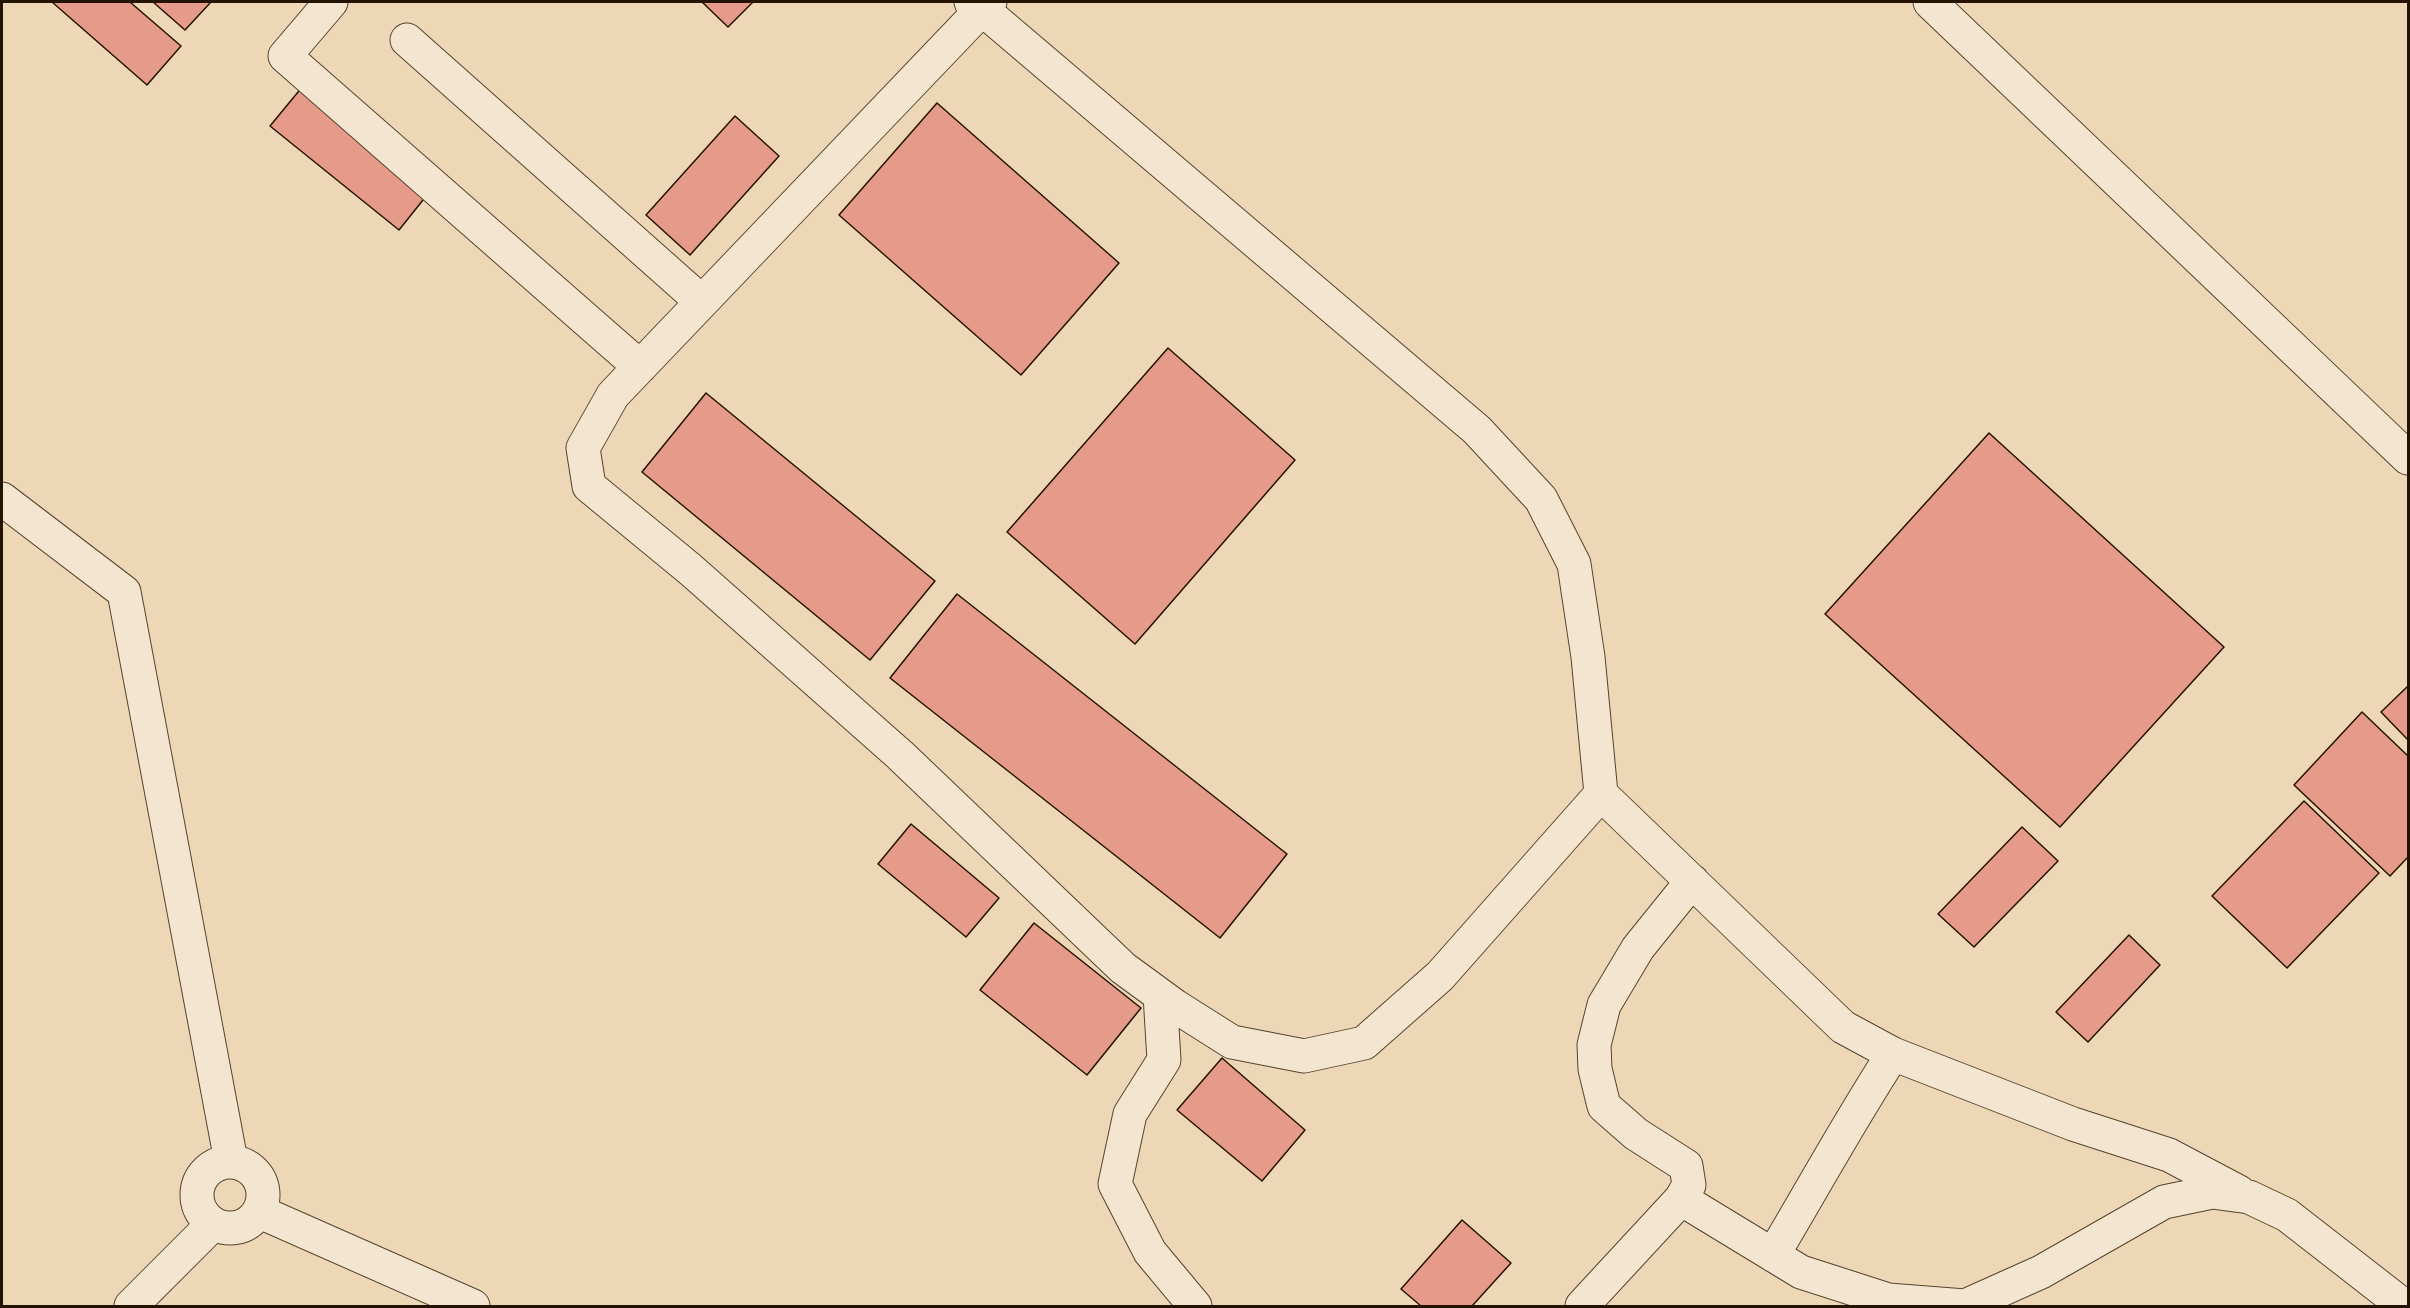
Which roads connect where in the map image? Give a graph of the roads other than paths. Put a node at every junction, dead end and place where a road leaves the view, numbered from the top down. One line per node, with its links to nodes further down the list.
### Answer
1 (331, 2): 6 (lane)
2 (1930, 2): 7 (lane)
3 (981, 4): 5 (lane); 9 (lane)
4 (407, 40): 5 (lane)
5 (702, 302): 6 (lane)
6 (640, 367): 11 (lane)
7 (2409, 458)
8 (2, 499): 13 (lane)
9 (1601, 794): 10 (lane); 11 (lane)
10 (1692, 881): 12 (lane); 15 (lane)
11 (1160, 995): 21 (lane)
12 (1893, 1054): 14 (lane); 18 (lane)
13 (231, 1161): 16 (lane); 17 (lane)
14 (2248, 1197): 18 (lane); 23 (lane)
15 (1681, 1199): 18 (lane); 22 (lane)
16 (260, 1212): 17 (lane); 20 (lane)
17 (213, 1224): 19 (lane)
18 (1773, 1255)
19 (131, 1306)
20 (473, 1306)
21 (1195, 1306)
22 (1582, 1306)
23 (2404, 1306)

